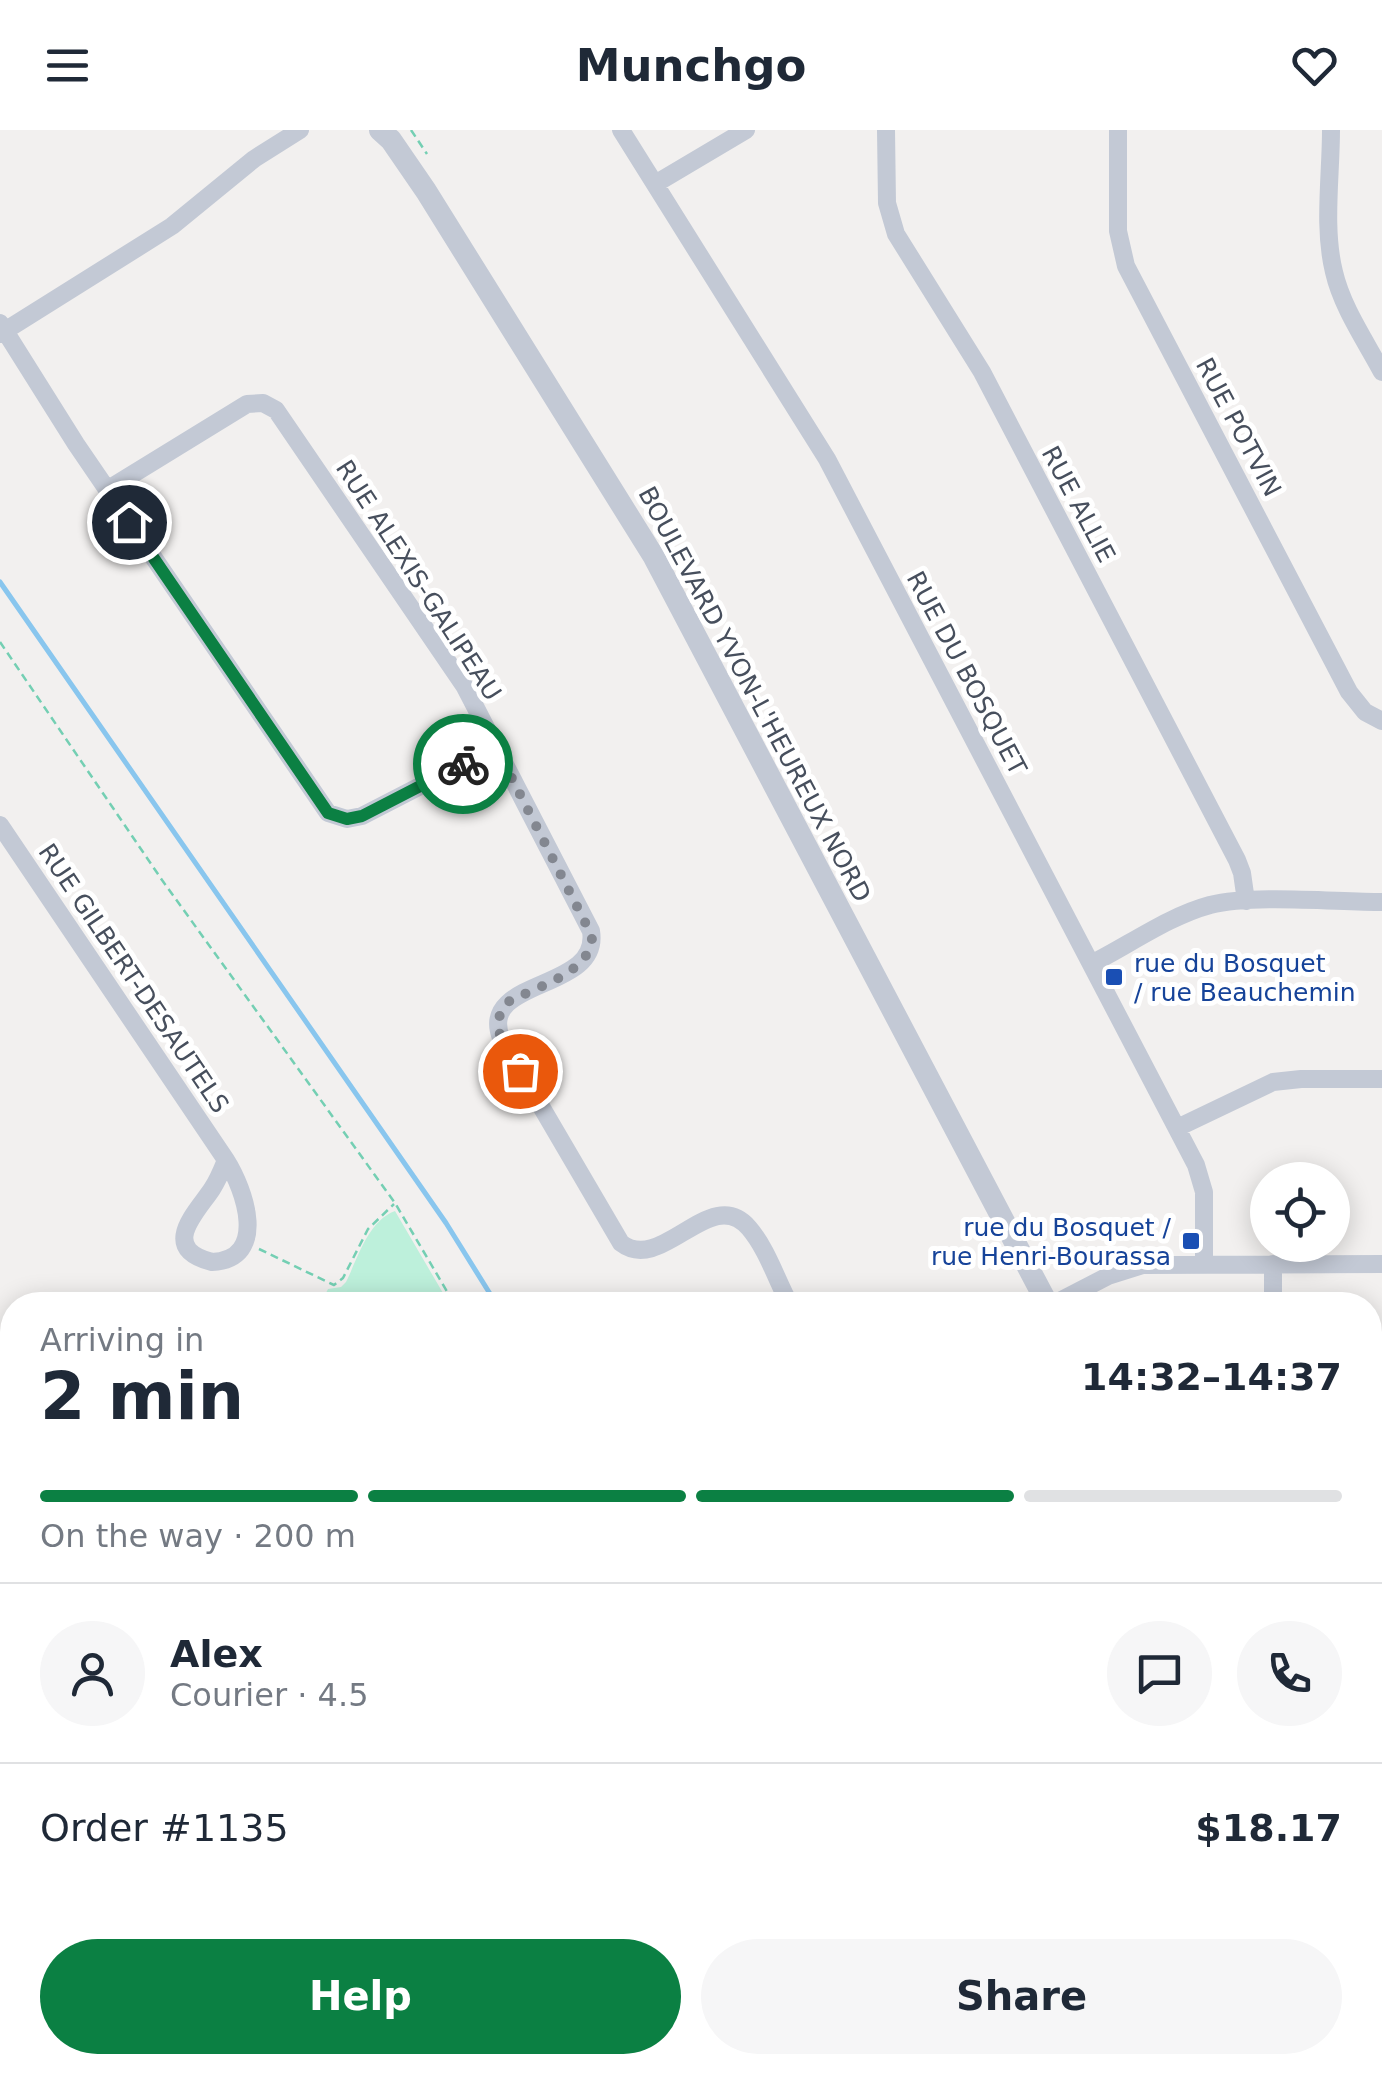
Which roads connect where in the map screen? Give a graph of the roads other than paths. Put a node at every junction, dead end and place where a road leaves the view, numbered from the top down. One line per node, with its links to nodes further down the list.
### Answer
1 (300, 130): 9 (street)
2 (380, 130): 25 (street, BOULEVARD YVON-L'HEUREUX NORD)
3 (621, 130): 8 (street, RUE DU BOSQUET)
4 (746, 130): 8 (street)
5 (886, 130): 15 (street, RUE ALLIE)
6 (1118, 130): 12 (street, RUE POTVIN)
7 (1330, 130): 10 (street)
8 (655, 184): 17 (street, RUE DU BOSQUET)
9 (2, 329): 11 (street)
10 (1382, 372)
11 (108, 490): 13 (street); 13 (street, RUE ALEXIS-GALIPEAU)
12 (1382, 721)
13 (496, 747): 24 (street, RUE ALEXIS-GALIPEAU)
14 (0, 825): 20 (street, RUE GILBERT-DESAUTELS)
15 (1246, 901): 16 (street); 17 (street)
16 (1382, 902)
17 (1091, 964): 19 (street, RUE DU BOSQUET)
18 (1382, 1079): 19 (street)
19 (1177, 1128): 21 (street, RUE DU BOSQUET)
20 (226, 1160): 20 (street, RUE GILBERT-DESAUTELS)
21 (1204, 1264): 22 (street); 26 (street)
22 (1273, 1264): 23 (street); 27 (street)
23 (1382, 1264)
24 (783, 1292)
25 (1043, 1292)
26 (1076, 1292)
27 (1273, 1292)

